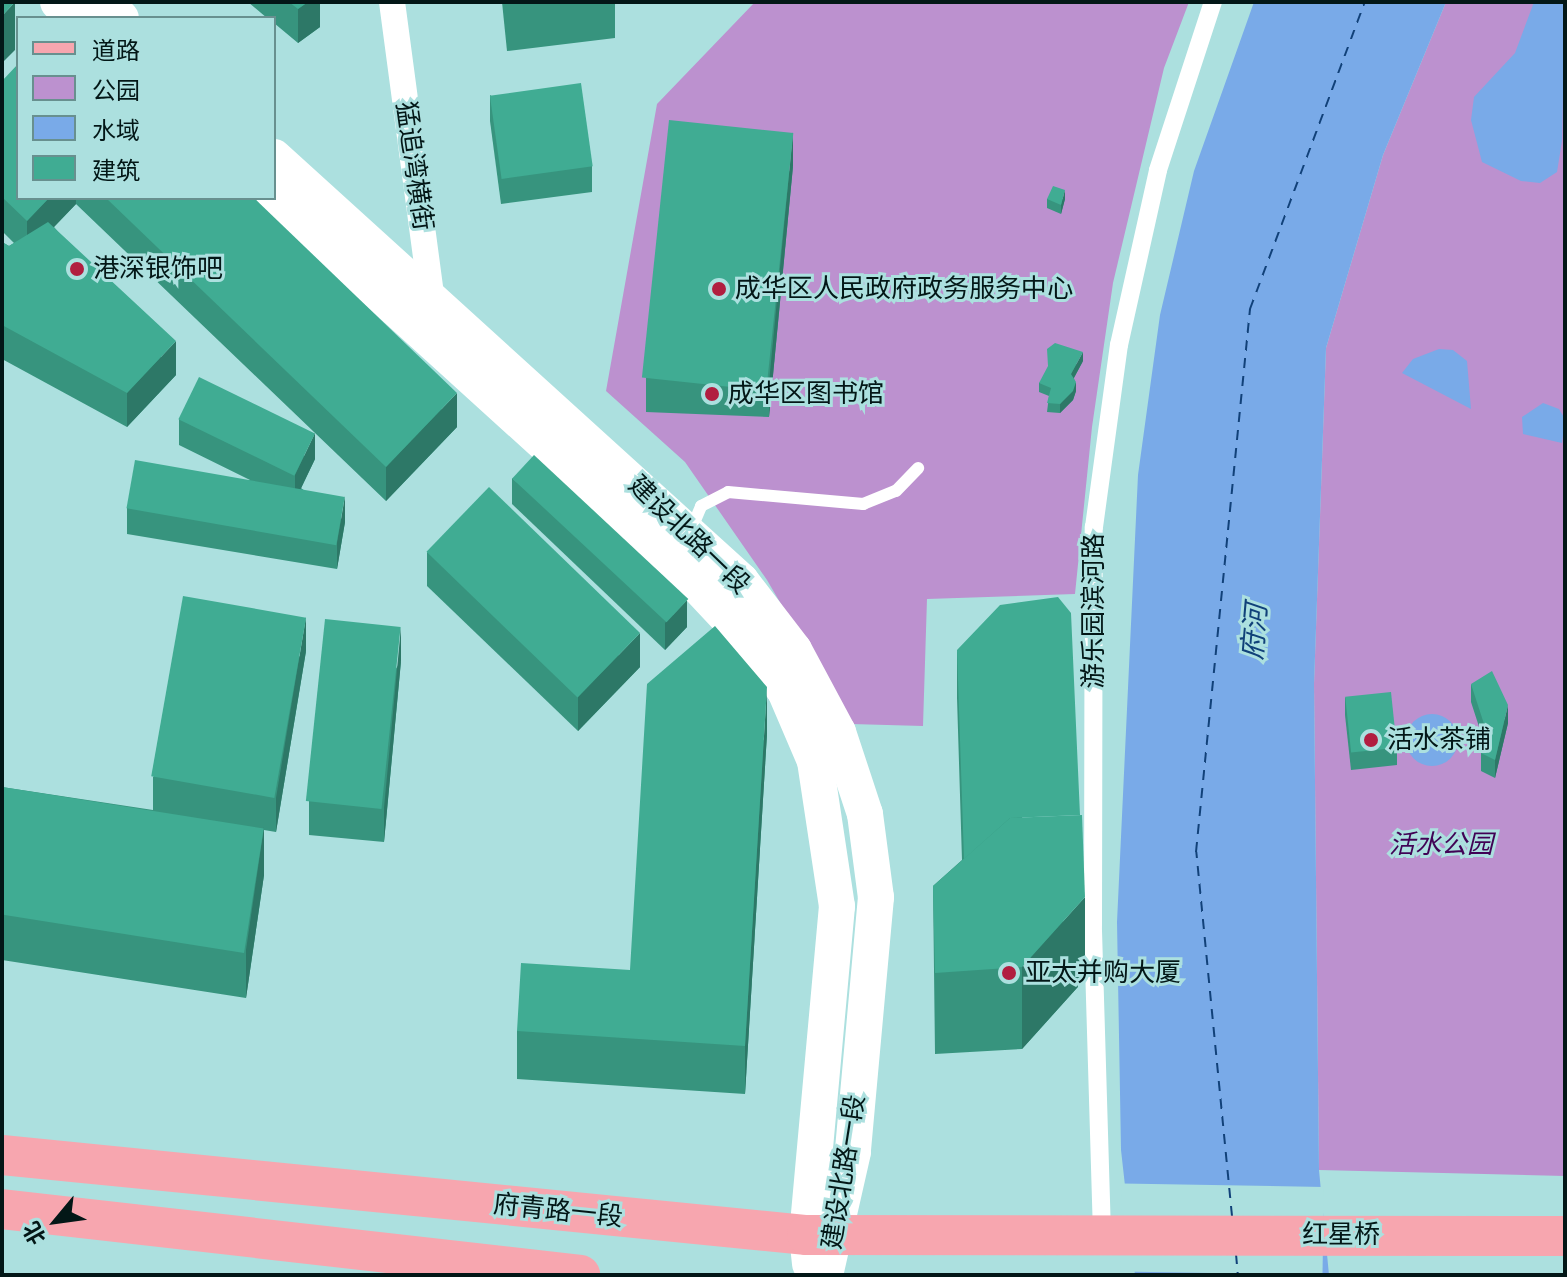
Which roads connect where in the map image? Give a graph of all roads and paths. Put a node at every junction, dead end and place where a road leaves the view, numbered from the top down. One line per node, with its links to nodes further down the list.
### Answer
1 (58, 2): 5 (main road)
2 (103, 2): 6 (main road)
3 (392, 2): 9 (street, 猛追湾横街)
4 (1213, 2): 14 (street, 游乐园滨河路)
5 (74, 16)
6 (119, 16)
7 (276, 159): 9 (main road, 建设北路一段)
8 (276, 200): 9 (main road, 建设北路一段)
9 (424, 313): 11 (main road, 建设北路一段); 15 (main road, 建设北路一段)
10 (918, 468): 11 (lane)
11 (691, 530): 15 (main road, 建设北路一段)
12 (2, 1155): 15 (main road, 府青路一段)
13 (2, 1209): 17 (main road)
14 (1109, 1234): 15 (main road, 府青路一段); 16 (main road, 红星桥)
15 (822, 1236): 18 (main road, 建设北路一段); 19 (main road, 建设北路一段)
16 (1565, 1236)
17 (580, 1275)
18 (812, 1275)
19 (825, 1275)

